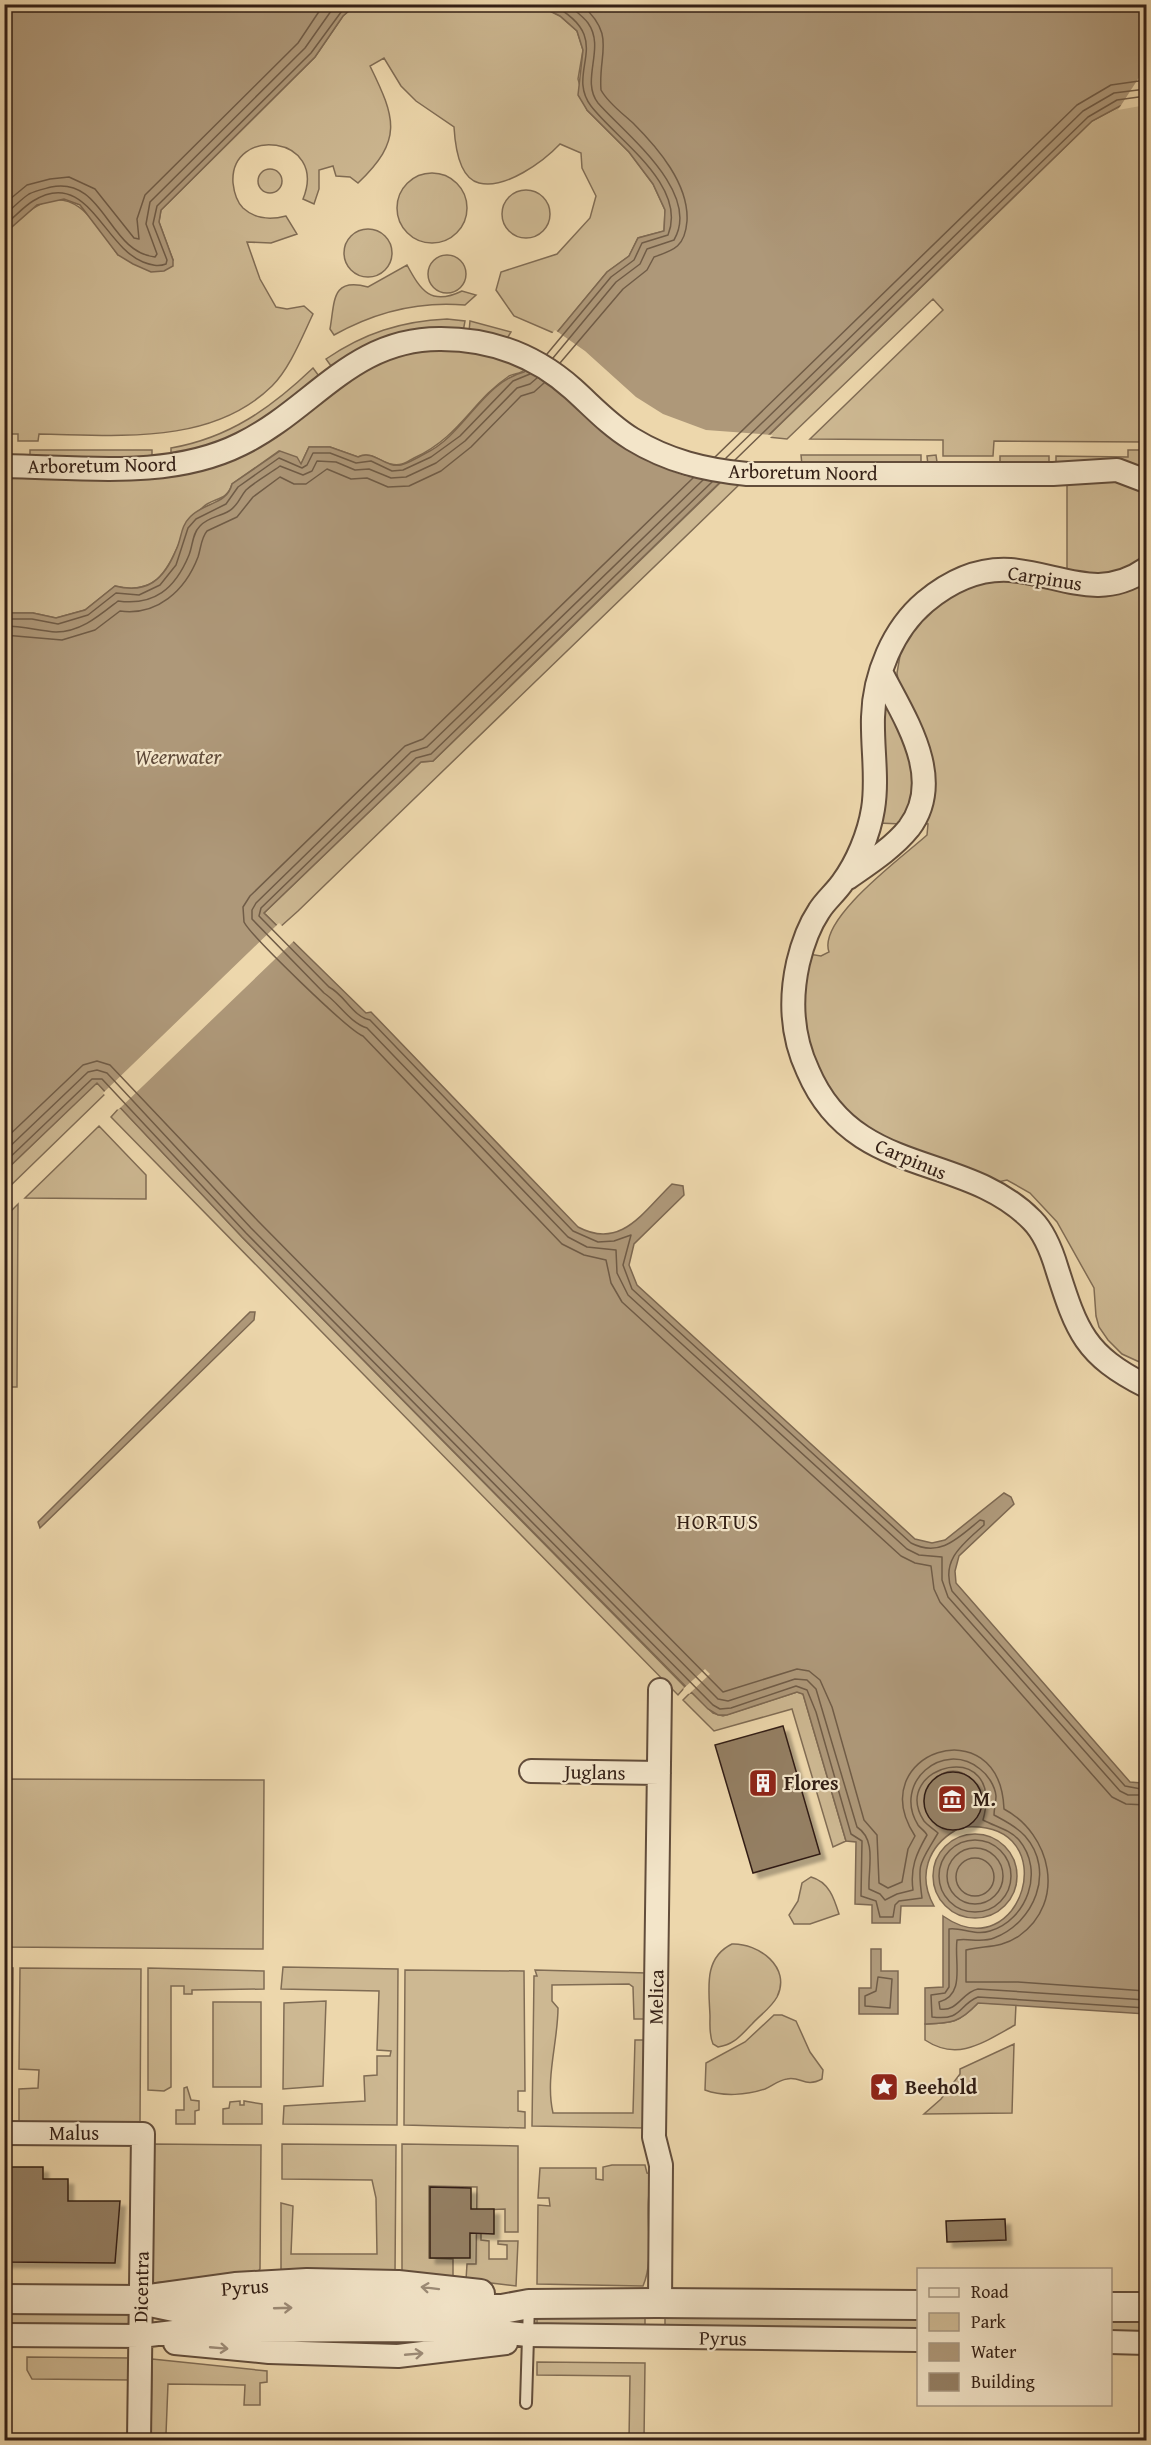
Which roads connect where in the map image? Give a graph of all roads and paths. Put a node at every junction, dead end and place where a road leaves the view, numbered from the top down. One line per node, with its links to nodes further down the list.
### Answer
1 (4, 466): 2 (street, Arboretum Noord)
2 (1140, 478)
3 (1146, 569): 4 (street, Carpinus)
4 (882, 674): 5 (street, Carpinus); 5 (street, Carpinus)
5 (844, 881): 6 (street, Carpinus)
6 (1146, 1386)
7 (660, 1690): 9 (street, Melica)
8 (531, 1771): 9 (street, Juglans)
9 (659, 1773): 14 (street, Melica)
10 (4, 2133): 11 (street, Malus)
11 (143, 2134): 13 (street, Dicentra)
12 (4, 2299): 13 (street, Pyrus)
13 (141, 2300): 15 (street, Pyrus); 21 (street, Dicentra)
14 (660, 2303): 15 (street, Pyrus); 16 (street, Pyrus)
15 (529, 2304): 20 (lane)
16 (917, 2305)
17 (1112, 2307): 18 (street)
18 (1146, 2307)
19 (4, 2335): 21 (street, Pyrus)
20 (528, 2335): 21 (street, Pyrus); 22 (street, Pyrus); 25 (lane)
21 (141, 2336): 26 (street, Dicentra)
22 (917, 2340)
23 (1112, 2342): 24 (street)
24 (1146, 2343)
25 (525, 2403)
26 (139, 2440)
27 (169, 2440): 28 (lane)
28 (174, 2440)

